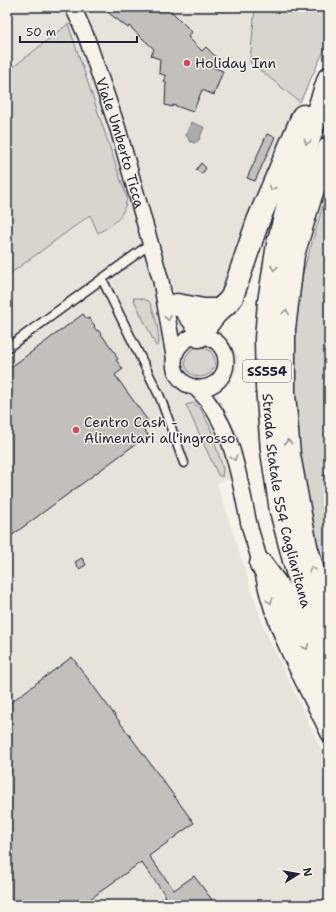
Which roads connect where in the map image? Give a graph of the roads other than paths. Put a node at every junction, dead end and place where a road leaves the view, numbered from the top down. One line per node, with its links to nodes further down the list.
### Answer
1 (73, 7): 4 (street, Viale Umberto Ticca)
2 (329, 78): 8 (highway, one-way to 8); 16 (highway, Strada Statale 554 Cagliaritana / SS554, one-way to 16)
3 (329, 148): 15 (highway, Strada Statale 554 Cagliaritana / SS554, one-way to 3)
4 (150, 244): 5 (lane); 6 (street, Viale Umberto Ticca)
5 (102, 279): 10 (lane); 13 (lane)
6 (161, 281): 7 (street, Viale Umberto Ticca); 11 (street, Viale Umberto Ticca, one-way to 11)
7 (178, 305): 8 (highway); 9 (street, Viale Umberto Ticca)
8 (219, 310): 9 (highway)
9 (199, 336): 11 (street); 12 (street)
10 (7, 348)
11 (174, 356): 12 (street)
12 (196, 388): 14 (street, one-way to 14)
13 (184, 463)
14 (261, 564): 17 (highway, one-way to 17); 18 (street, one-way to 18)
15 (329, 619)
16 (329, 663)
17 (329, 697)
18 (329, 734)

